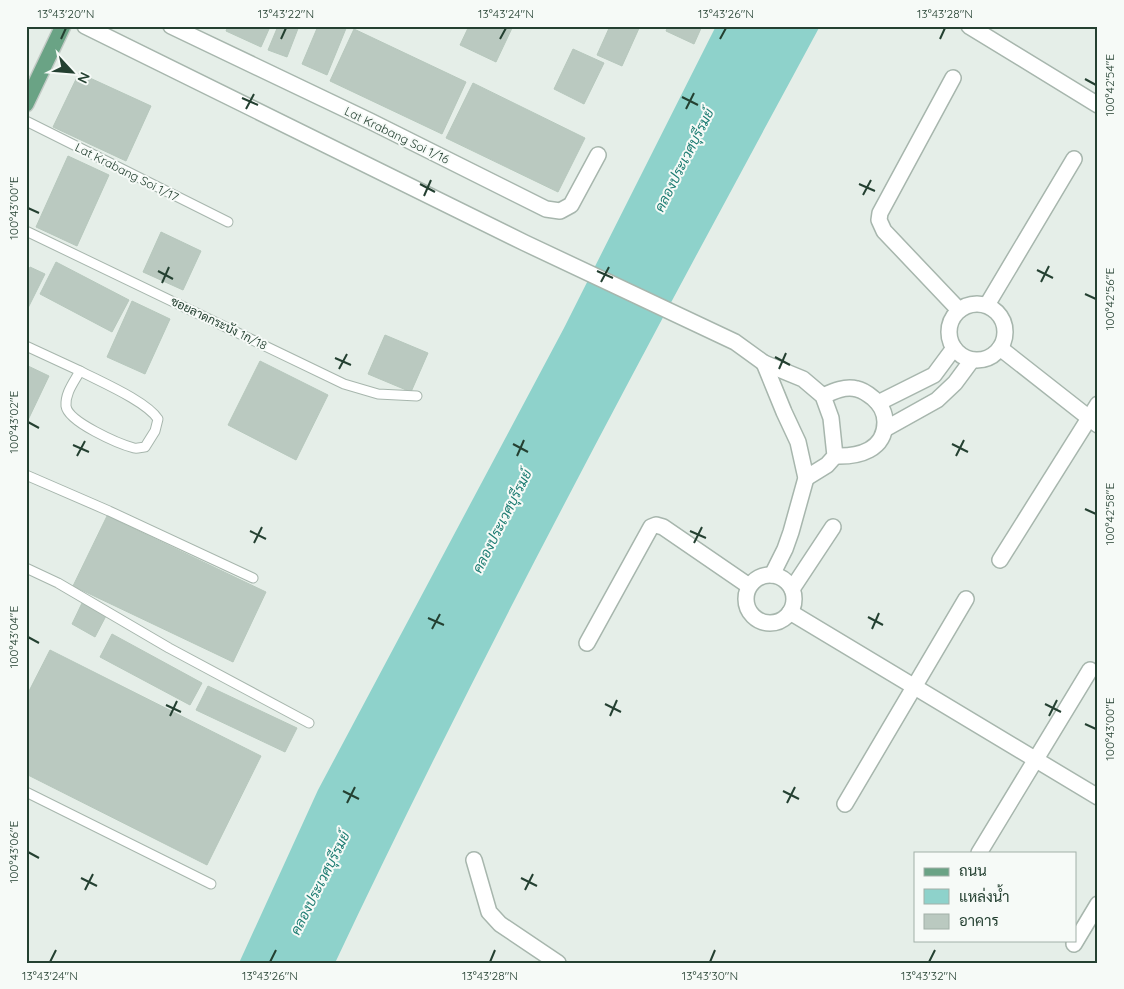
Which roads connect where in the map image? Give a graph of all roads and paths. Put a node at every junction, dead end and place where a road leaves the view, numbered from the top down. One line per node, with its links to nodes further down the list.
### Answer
1 (63, 26): 6 (main road)
2 (85, 26): 19 (street)
3 (171, 26): 9 (street, Lat Krabang Soi 1/16)
4 (968, 26): 7 (street)
5 (953, 78): 14 (street)
6 (26, 104)
7 (1098, 104)
8 (26, 121): 11 (lane, Lat Krabang Soi 1/17)
9 (598, 155)
10 (1074, 159): 13 (street)
11 (228, 222)
12 (26, 230): 21 (lane, ซอยลาดกระบัง 1ก/18)
13 (987, 305): 14 (street); 17 (street)
14 (958, 310): 16 (street)
15 (26, 346): 20 (lane)
16 (954, 348): 18 (street); 23 (street)
17 (1000, 348): 18 (street); 25 (street)
18 (972, 360): 26 (street)
19 (764, 363): 22 (street); 29 (street)
20 (80, 371): 20 (lane)
21 (417, 396)
22 (823, 396): 23 (street); 27 (street)
23 (878, 403): 26 (street)
24 (1098, 404): 25 (street)
25 (1094, 421): 31 (street)
26 (885, 429): 27 (street)
27 (835, 456): 29 (street)
28 (26, 475): 34 (lane)
29 (806, 478): 33 (street)
30 (834, 527): 36 (street)
31 (1000, 560)
32 (26, 568): 42 (lane)
33 (772, 575): 35 (street); 36 (street)
34 (252, 578)
35 (749, 586): 38 (street); 39 (street)
36 (792, 589): 38 (street)
37 (966, 599): 41 (street)
38 (790, 612): 41 (street)
39 (588, 643)
40 (1090, 670): 43 (street)
41 (914, 686): 43 (street); 46 (street)
42 (309, 723)
43 (1035, 759): 45 (street); 47 (street)
44 (26, 792): 49 (lane)
45 (1098, 797)
46 (845, 804)
47 (980, 852)
48 (474, 860): 52 (street)
49 (211, 884)
50 (1098, 904): 51 (street)
51 (1076, 941)
52 (558, 963)

